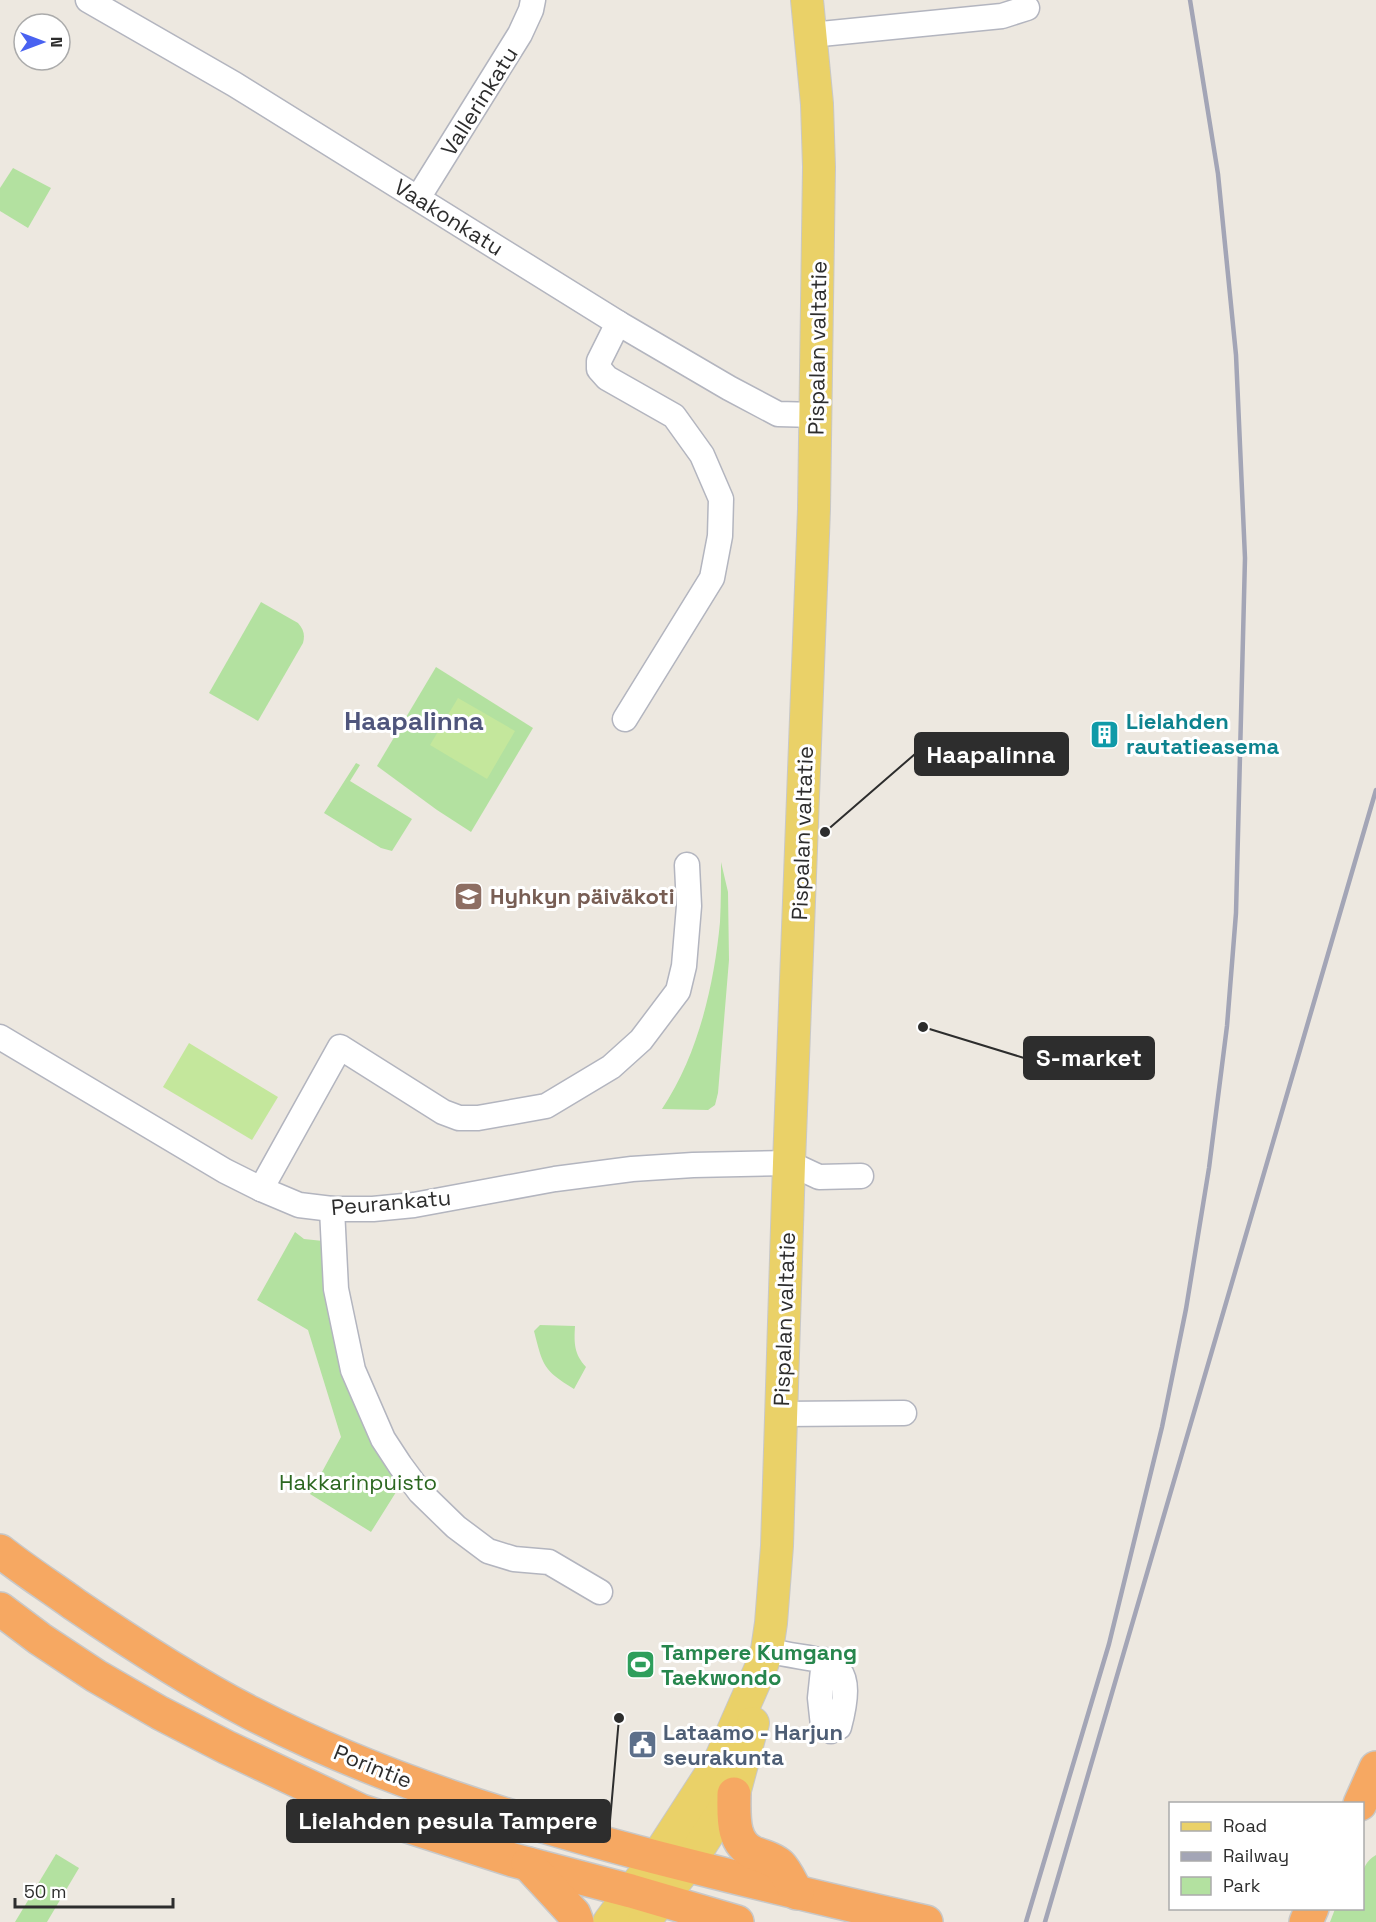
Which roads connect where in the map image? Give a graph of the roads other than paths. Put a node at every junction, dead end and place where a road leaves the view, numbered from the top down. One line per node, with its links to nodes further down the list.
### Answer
1 (88, 0): 6 (street, Vaakonkatu)
2 (532, 0): 6 (street, Vallerinkatu)
3 (807, 0): 5 (main road, Pispalan valtatie)
4 (1027, 8): 5 (street)
5 (812, 35): 8 (main road, Pispalan valtatie)
6 (418, 198): 7 (street, Vaakonkatu)
7 (618, 323): 8 (street, Vaakonkatu); 9 (street)
8 (816, 415): 12 (main road, Pispalan valtatie)
9 (625, 719)
10 (687, 865): 14 (street)
11 (0, 1037): 14 (street, Peurankatu)
12 (789, 1163): 13 (street); 15 (street, Peurankatu); 17 (main road, Pispalan valtatie)
13 (861, 1176)
14 (261, 1190): 15 (street, Peurankatu)
15 (332, 1209): 19 (street)
16 (904, 1413): 17 (street)
17 (781, 1414): 21 (main road, Pispalan valtatie)
18 (0, 1551): 26 (highway, Porintie)
19 (600, 1592)
20 (0, 1609): 27 (highway, Porintie)
21 (764, 1658): 22 (street); 24 (main road, Pispalan valtatie); 26 (main road, Pispalan valtatie)
22 (824, 1660)
23 (1376, 1768): 25 (highway)
24 (734, 1794): 28 (main road, Pispalan valtatie); 29 (highway)
25 (1360, 1802)
26 (657, 1857): 28 (highway, Porintie); 30 (main road, Pispalan valtatie)
27 (528, 1864): 30 (highway, Porintie); 31 (highway)
28 (688, 1865): 29 (highway, Porintie); 30 (main road, Pispalan valtatie)
29 (797, 1893): 34 (highway, Porintie)
30 (646, 1904): 32 (main road, Pispalan valtatie); 33 (highway, Porintie)
31 (578, 1922)
32 (609, 1922)
33 (737, 1922)
34 (926, 1922)

